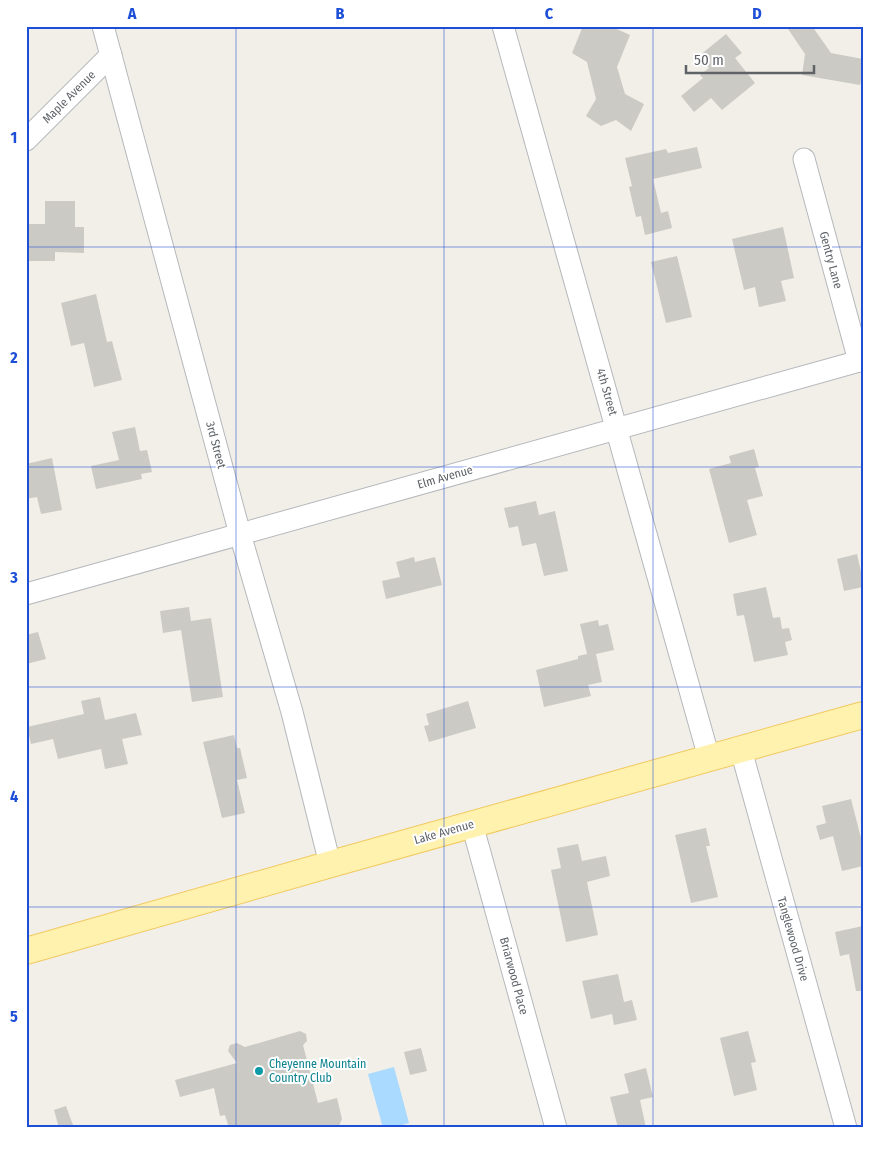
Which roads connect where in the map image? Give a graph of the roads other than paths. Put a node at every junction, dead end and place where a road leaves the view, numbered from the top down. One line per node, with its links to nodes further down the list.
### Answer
1 (103, 26): 3 (street, 3rd Street)
2 (503, 26): 7 (street, 4th Street)
3 (111, 55): 4 (street, Maple Avenue); 8 (street, 3rd Street)
4 (26, 140)
5 (804, 158): 6 (street, Gentry Lane)
6 (861, 361): 7 (street, Elm Avenue)
7 (617, 429): 8 (street, Elm Avenue); 12 (street, 4th Street)
8 (240, 534): 9 (street, Elm Avenue); 14 (street, 3rd Street)
9 (26, 594)
10 (863, 715): 11 (main road, Lake Avenue)
11 (741, 750): 12 (main road, Lake Avenue); 17 (street, Tanglewood Drive)
12 (709, 758): 13 (main road, Lake Avenue)
13 (472, 824): 14 (main road, Lake Avenue); 16 (street, Briarwood Place)
14 (330, 864): 15 (main road, Lake Avenue)
15 (26, 951)
16 (556, 1128)
17 (846, 1128)

